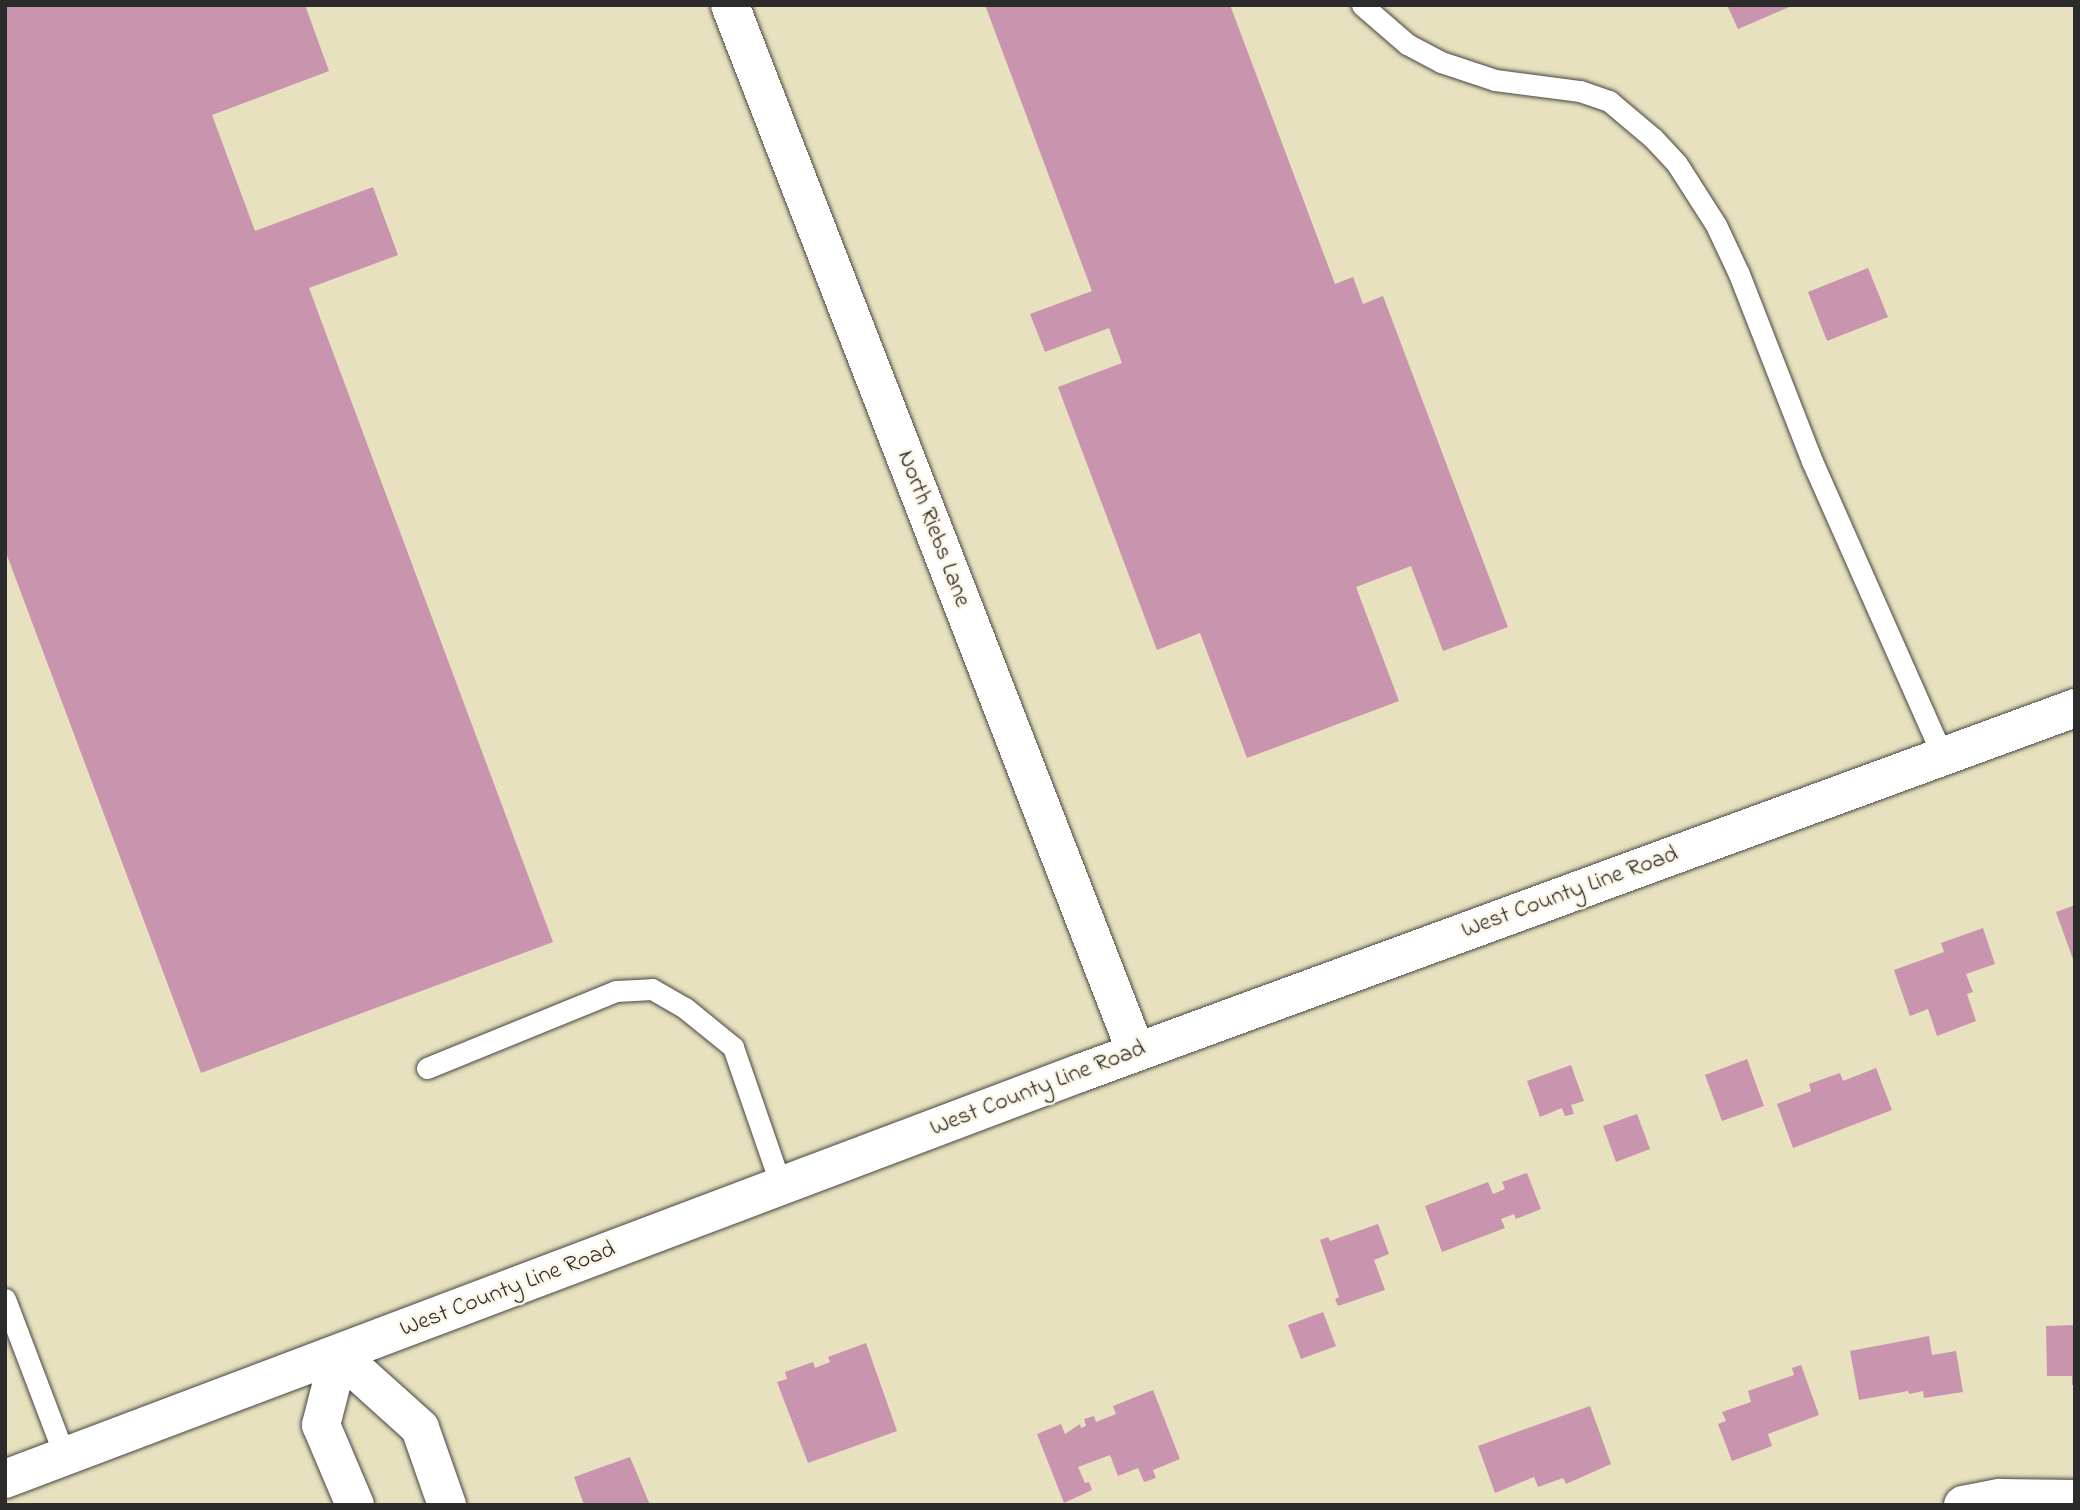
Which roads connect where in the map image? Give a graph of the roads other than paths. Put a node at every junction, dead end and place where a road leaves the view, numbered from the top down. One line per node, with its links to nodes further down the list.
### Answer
1 (730, 5): 5 (street, North Riebs Lane)
2 (1362, 5): 4 (lane)
3 (2075, 708): 4 (street, West County Line Road)
4 (1943, 756): 5 (street, West County Line Road)
5 (1136, 1052): 7 (street, West County Line Road)
6 (427, 1068): 7 (lane)
7 (781, 1186): 9 (street, West County Line Road)
8 (5, 1299): 10 (lane)
9 (339, 1355): 10 (street, West County Line Road); 13 (street); 14 (street)
10 (65, 1457): 11 (street, West County Line Road)
11 (5, 1479)
12 (2075, 1499): 15 (street)
13 (355, 1505)
14 (447, 1505)
15 (1963, 1505)

